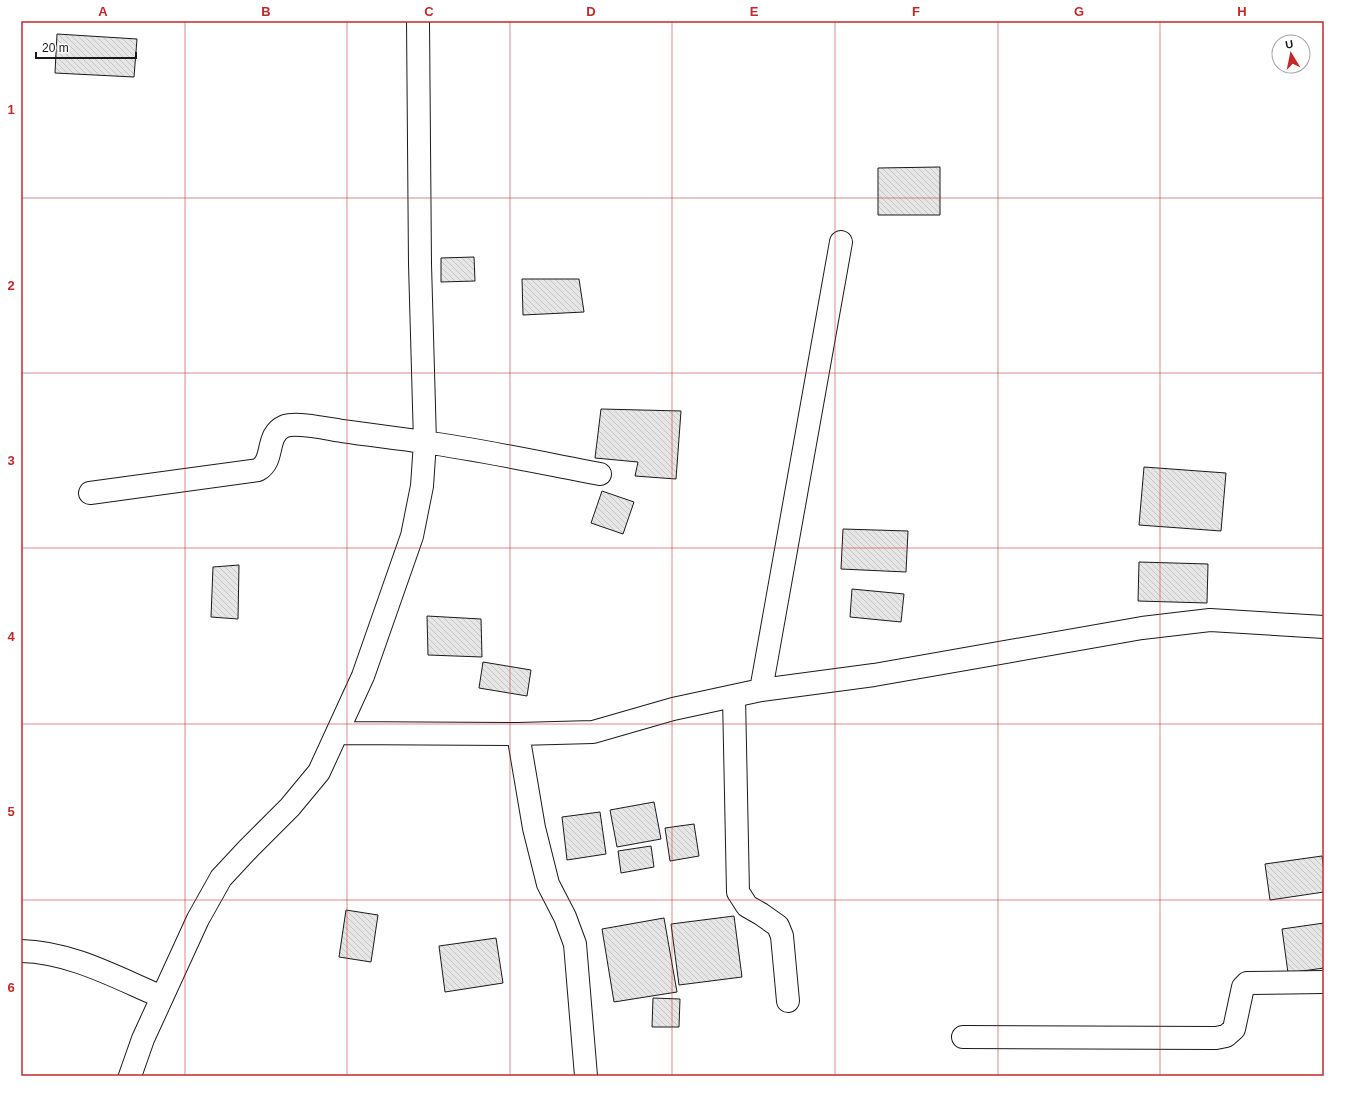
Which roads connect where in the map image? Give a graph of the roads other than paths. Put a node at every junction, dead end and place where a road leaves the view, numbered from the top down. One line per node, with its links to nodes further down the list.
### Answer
1 (418, 21): 3 (street)
2 (841, 242): 7 (street)
3 (425, 442): 4 (street); 5 (street); 9 (street)
4 (600, 474)
5 (90, 493)
6 (1324, 627): 7 (street)
7 (761, 690): 8 (street)
8 (734, 697): 10 (street); 14 (street)
9 (337, 733): 10 (street); 13 (street)
10 (518, 734): 17 (street)
11 (21, 951): 13 (street)
12 (1324, 982): 15 (street)
13 (162, 997): 16 (street)
14 (788, 1001)
15 (963, 1038)
16 (130, 1076)
17 (586, 1076)

